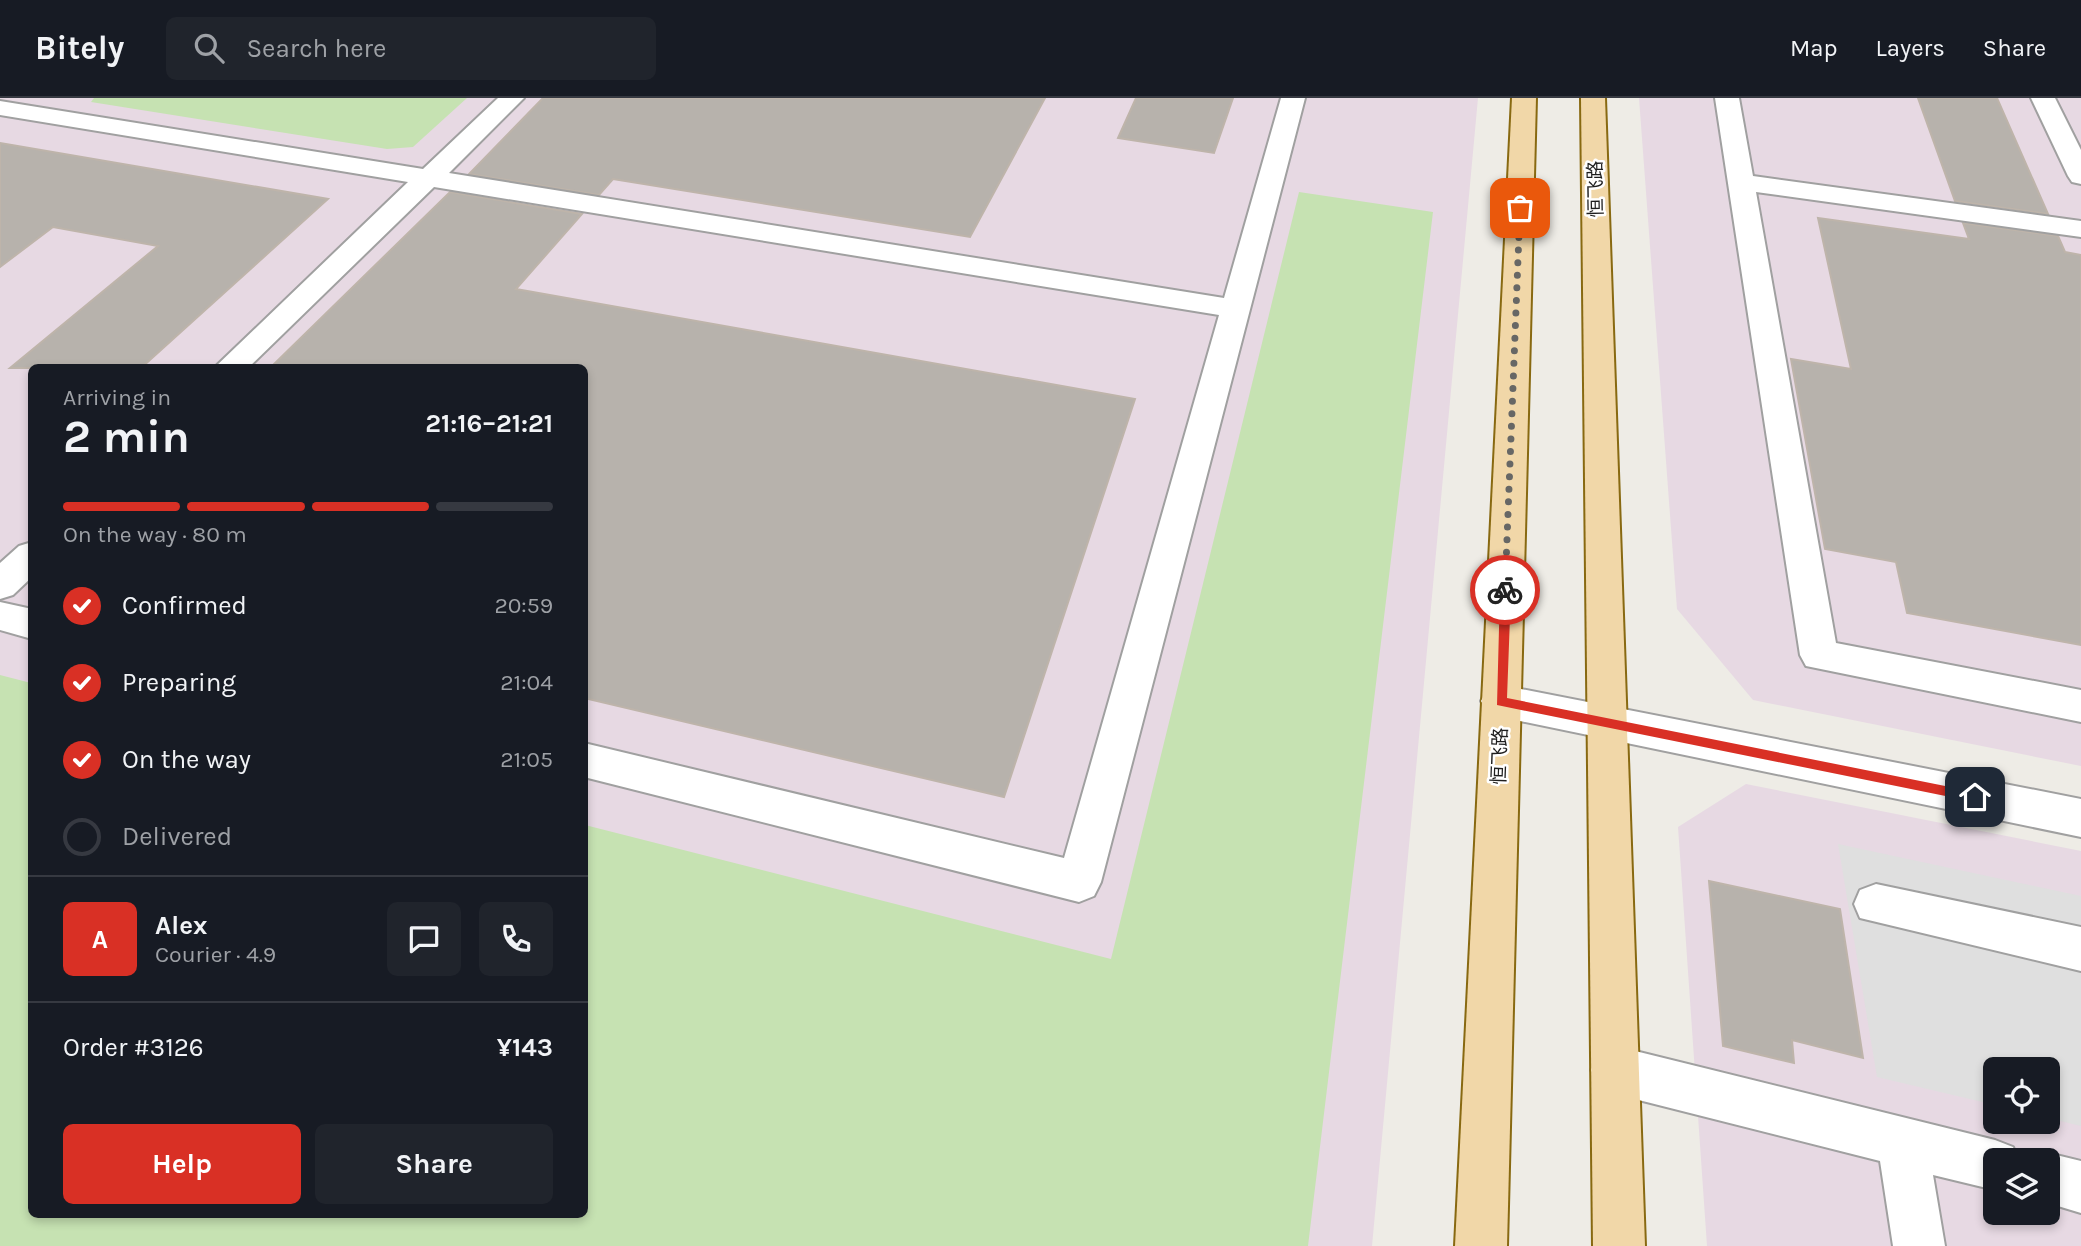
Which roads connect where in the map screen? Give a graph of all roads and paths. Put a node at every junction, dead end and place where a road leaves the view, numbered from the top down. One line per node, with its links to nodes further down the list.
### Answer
1 (66, 98): 9 (street)
2 (512, 98): 11 (street)
3 (1293, 98): 14 (street)
4 (1524, 98): 20 (main road, 恒飞路)
5 (1593, 98): 22 (main road, 恒飞路)
6 (1727, 98): 12 (street)
7 (2043, 98): 10 (street)
8 (0, 108): 9 (street)
9 (41, 115): 11 (street)
10 (2081, 177)
11 (426, 179): 14 (street); 15 (street)
12 (1741, 182): 13 (street); 21 (street)
13 (2081, 229)
14 (1236, 309): 23 (street)
15 (233, 364)
16 (28, 559): 17 (street)
17 (0, 585)
18 (0, 616): 19 (street)
19 (28, 623)
20 (1501, 701): 22 (street); 32 (main road, 恒飞路)
21 (2081, 706)
22 (1606, 723): 24 (street); 27 (main road, 恒飞路)
23 (588, 761)
24 (2081, 818)
25 (1876, 904): 26 (street)
26 (2081, 948)
27 (1615, 1070): 28 (street); 33 (main road, 恒飞路)
28 (1902, 1142): 29 (street); 34 (street)
29 (1983, 1162)
30 (2060, 1181): 31 (street)
31 (2081, 1187)
32 (1481, 1246)
33 (1619, 1246)
34 (1919, 1246)

